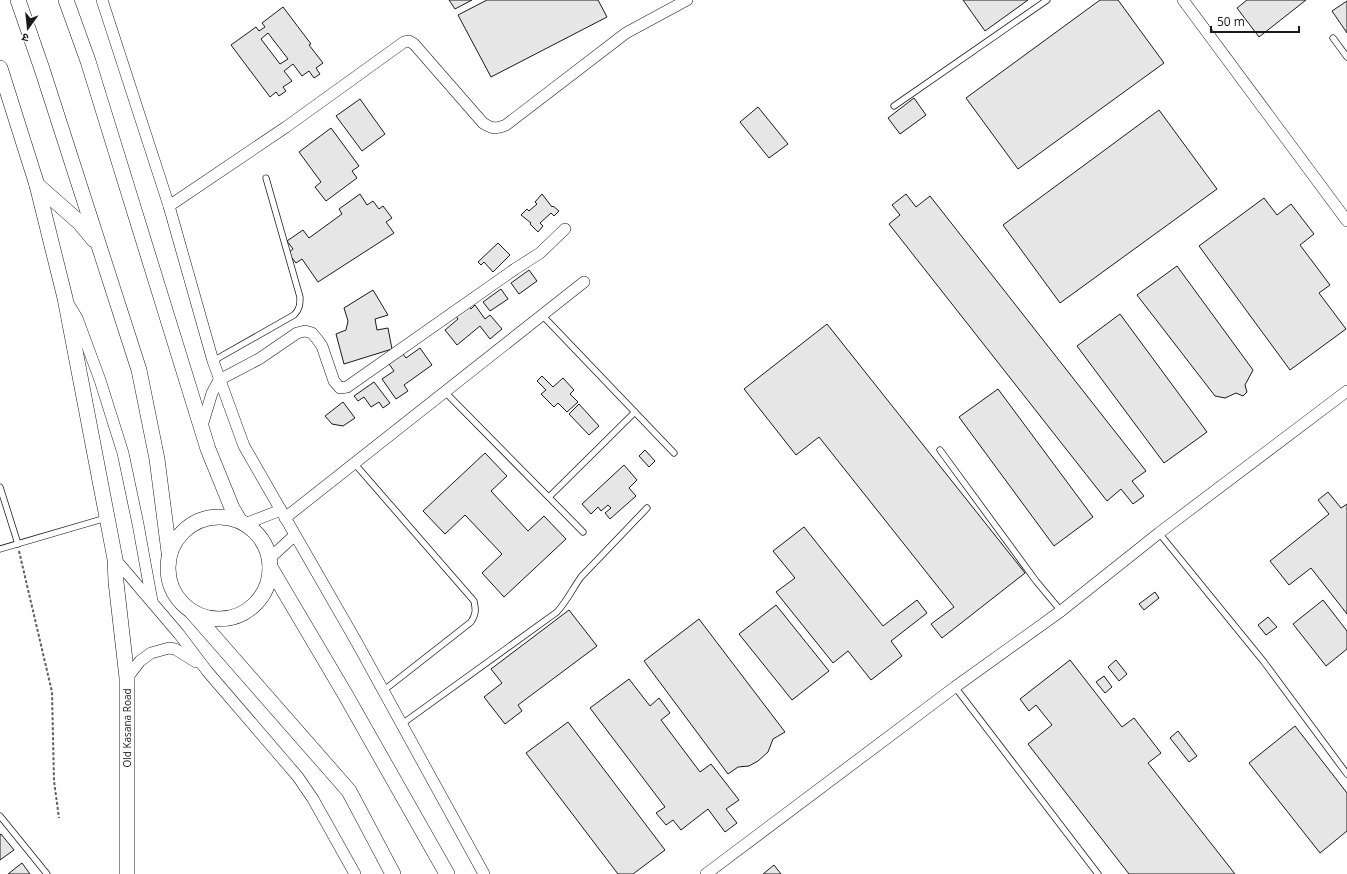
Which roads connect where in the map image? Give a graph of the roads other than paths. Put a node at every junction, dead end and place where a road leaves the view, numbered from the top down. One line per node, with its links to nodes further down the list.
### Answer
1 (18, 0): 16 (main road)
2 (66, 0): 25 (main road)
3 (102, 0): 13 (street)
4 (687, 0): 13 (street)
5 (1047, 0): 10 (lane)
6 (1183, 0): 14 (street)
7 (1333, 38): 8 (lane)
8 (1347, 57)
9 (0, 68): 12 (main road, Old Kasana Road)
10 (894, 106)
11 (266, 178): 20 (lane)
12 (37, 185): 16 (main road); 18 (main road, Old Kasana Road)
13 (169, 206): 20 (street)
14 (1347, 221)
15 (565, 229): 21 (street)
16 (99, 245): 40 (main road)
17 (584, 282): 19 (street)
18 (65, 298): 33 (main road, Old Kasana Road); 43 (street)
19 (542, 315): 23 (street); 24 (lane)
20 (213, 361): 21 (street)
21 (219, 380): 25 (street); 32 (street)
22 (1347, 391): 36 (street)
23 (445, 392): 28 (street); 30 (lane)
24 (635, 412): 27 (lane); 30 (lane)
25 (202, 426): 34 (main road)
26 (940, 450): 44 (lane)
27 (674, 453)
28 (354, 463): 32 (street); 49 (lane)
29 (0, 487): 38 (lane)
30 (549, 497): 35 (lane)
31 (647, 508): 50 (lane)
32 (283, 514): 34 (street); 37 (street)
33 (106, 518): 38 (lane); 41 (main road, Old Kasana Road)
34 (242, 522): 40 (main road); 42 (main road)
35 (584, 532)
36 (1159, 533): 44 (street); 51 (lane)
37 (294, 535): 42 (street); 49 (street)
38 (18, 544): 39 (lane)
39 (0, 549)
40 (169, 552): 45 (main road)
41 (115, 559): 43 (street); 47 (main road, Old Kasana Road)
42 (270, 563): 45 (main road); 57 (main road)
43 (152, 602): 46 (street)
44 (1061, 611): 48 (street)
45 (193, 613): 56 (main road)
46 (207, 671): 47 (street); 55 (street)
47 (127, 678): 54 (main road, Old Kasana Road)
48 (955, 687): 59 (street); 60 (lane)
49 (383, 691): 50 (street)
50 (402, 724): 58 (street)
51 (1347, 774)
52 (0, 816): 53 (lane)
53 (47, 874)
54 (127, 874)
55 (355, 874)
56 (394, 874)
57 (447, 874)
58 (484, 874)
59 (706, 874)
60 (1098, 874)

